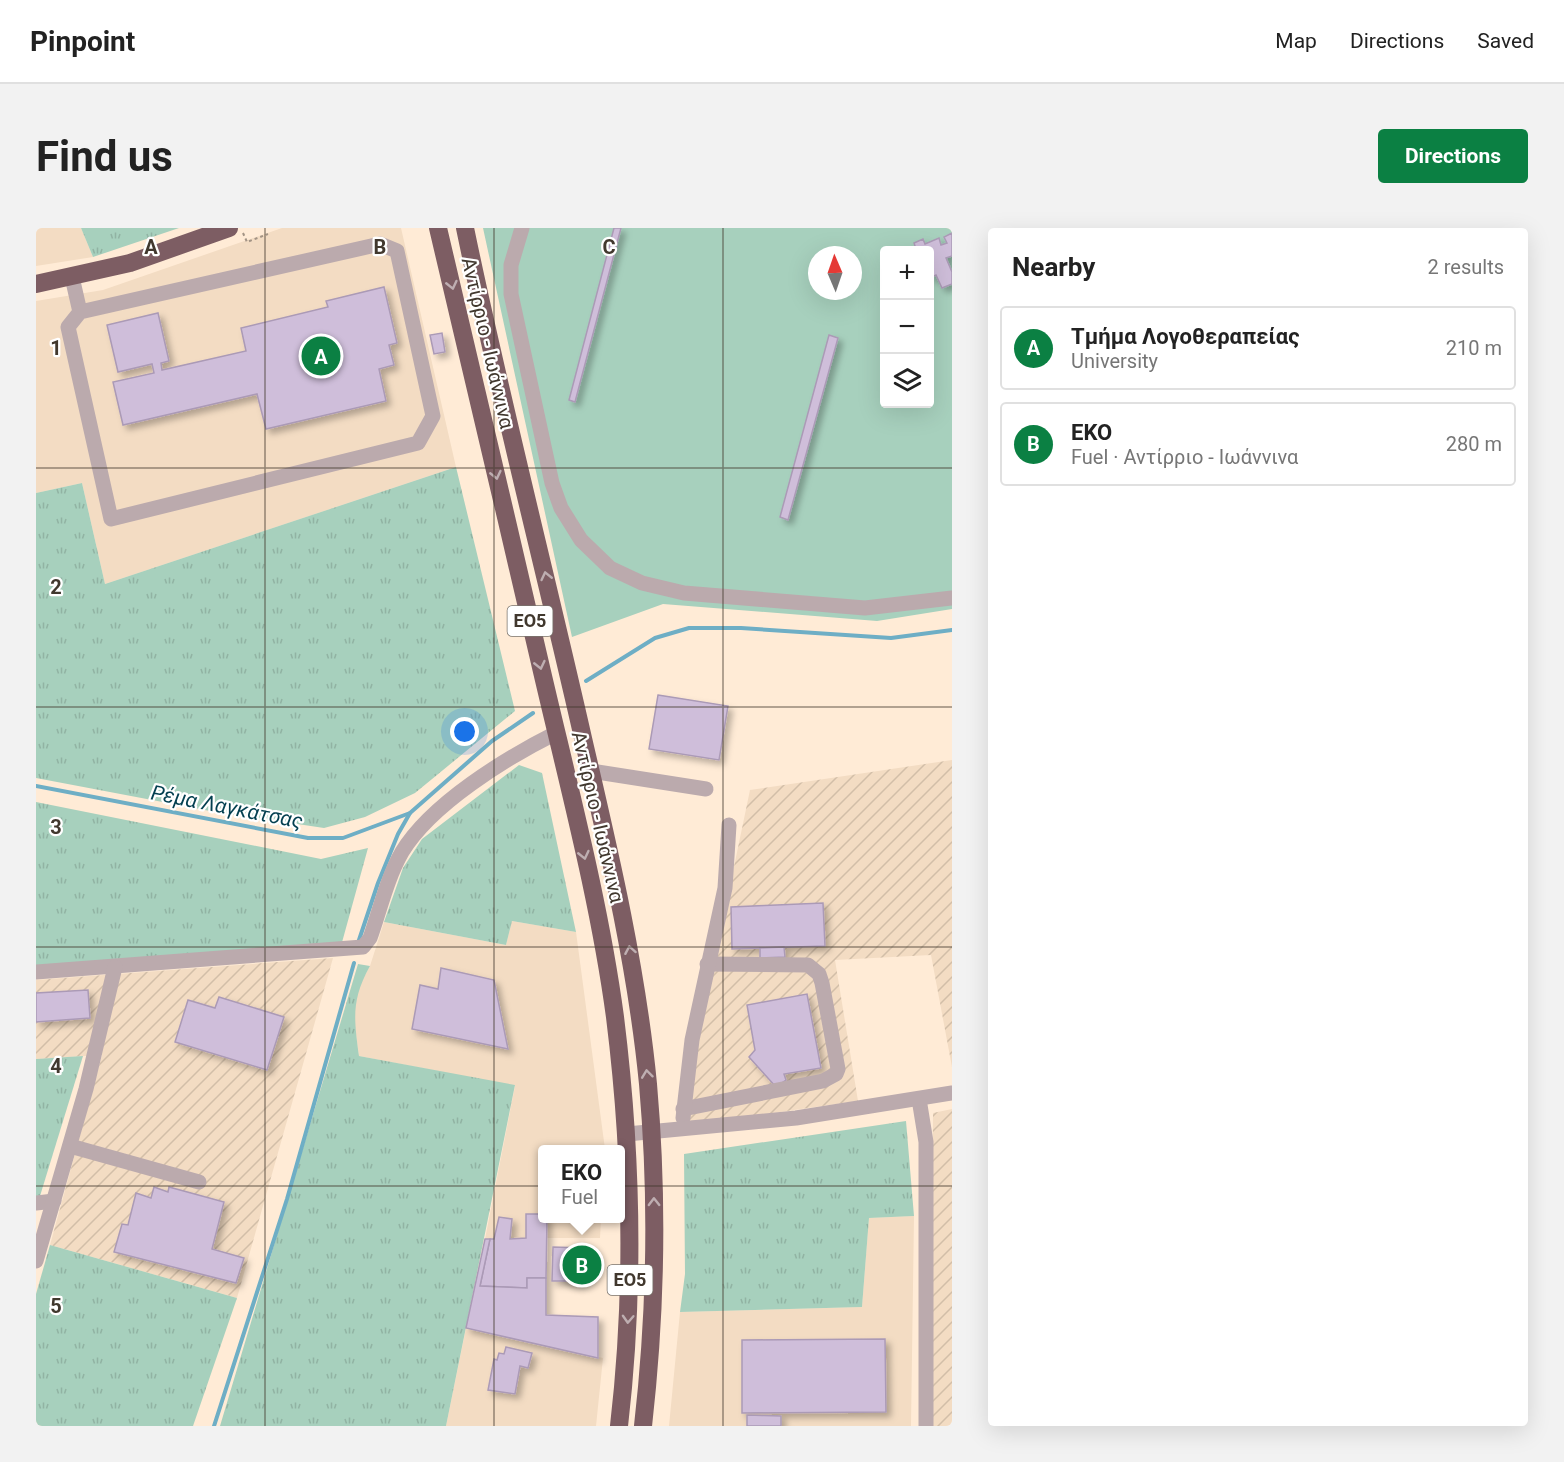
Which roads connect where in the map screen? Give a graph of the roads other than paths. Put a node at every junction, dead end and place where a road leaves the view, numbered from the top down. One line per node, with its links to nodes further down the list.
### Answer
1 (229, 228): 5 (highway)
2 (438, 228): 9 (highway, Αντίρριο - Ιωάννινα / ΕΟ5, one-way to 9)
3 (465, 228): 10 (highway, Αντίρριο - Ιωάννινα / ΕΟ5, one-way to 3)
4 (522, 228): 8 (street)
5 (72, 278): 6 (highway); 7 (street)
6 (36, 285)
7 (80, 312): 7 (street)
8 (952, 598)
9 (556, 733): 14 (street); 21 (highway, Αντίρριο - Ιωάννινα / ΕΟ5, one-way to 21)
10 (591, 771): 11 (street); 20 (highway, Αντίρριο - Ιωάννινα / ΕΟ5, one-way to 10)
11 (706, 789)
12 (729, 825): 13 (street)
13 (707, 964): 18 (street); 18 (street)
14 (115, 967): 15 (street); 22 (street)
15 (36, 972)
16 (952, 1093): 17 (street)
17 (919, 1099): 19 (street); 29 (street)
18 (683, 1109): 19 (street)
19 (682, 1130): 20 (street)
20 (651, 1133): 21 (street); 28 (highway, Αντίρριο - Ιωάννινα / ΕΟ5, one-way to 20)
21 (627, 1134): 27 (highway, Αντίρριο - Ιωάννινα / ΕΟ5, one-way to 27)
22 (70, 1146): 23 (street); 24 (street)
23 (199, 1182)
24 (54, 1202): 25 (street); 26 (street)
25 (36, 1203)
26 (36, 1261)
27 (619, 1426)
28 (643, 1426)
29 (926, 1426)

